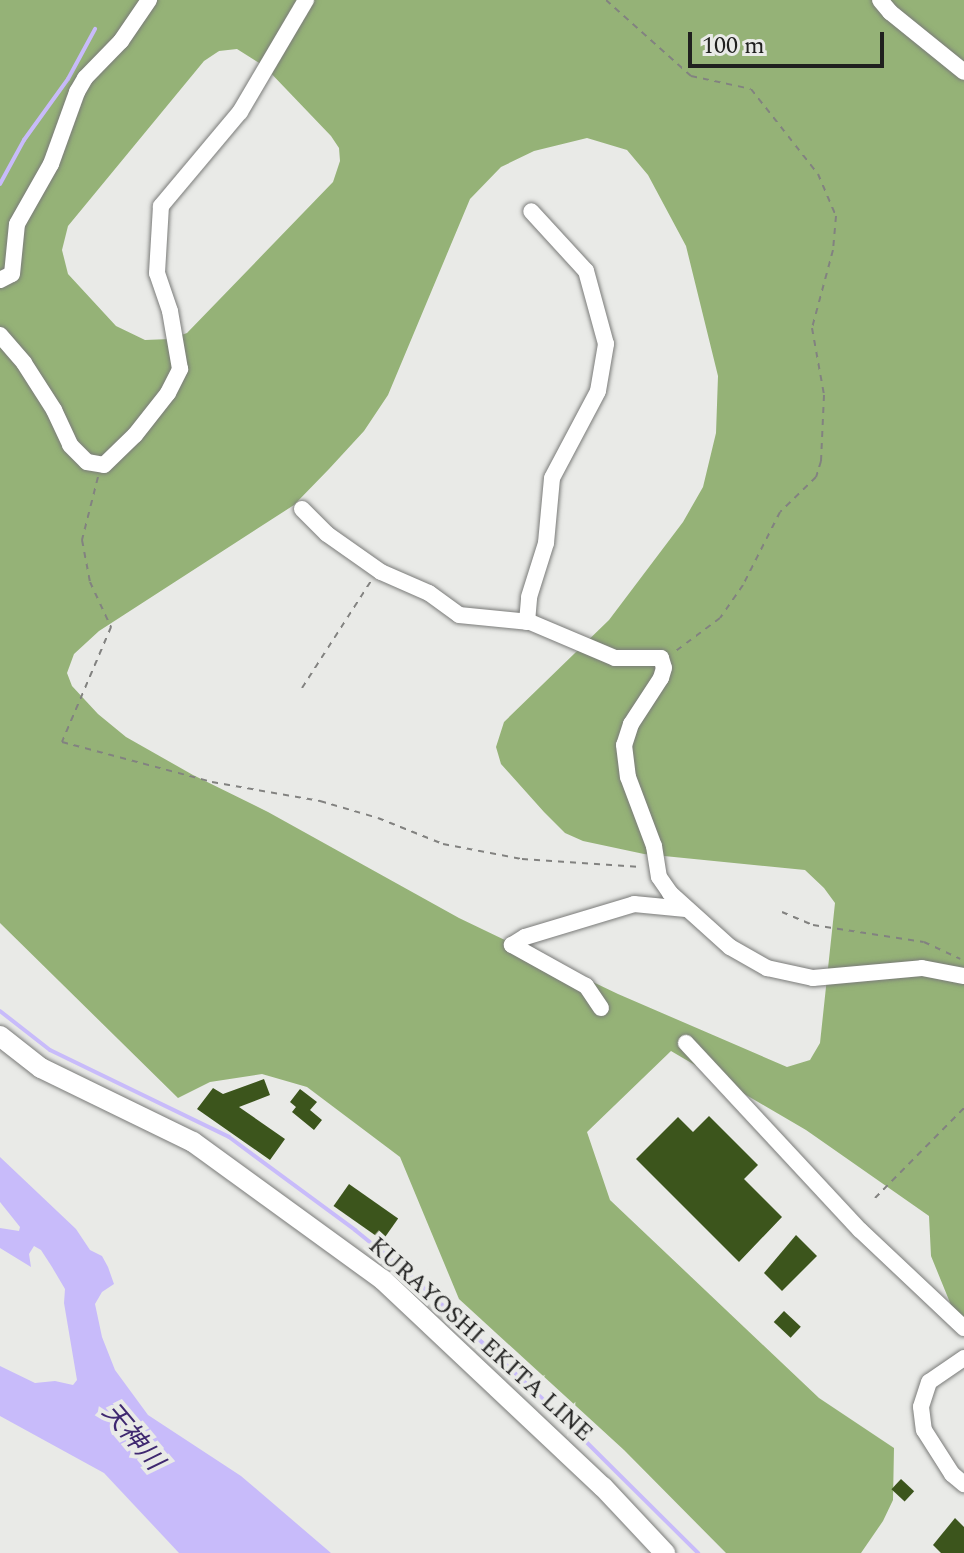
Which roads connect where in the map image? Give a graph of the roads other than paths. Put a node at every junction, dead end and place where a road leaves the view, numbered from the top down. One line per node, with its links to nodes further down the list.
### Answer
1 (149, 0): 6 (street)
2 (306, 0): 7 (street)
3 (880, 0): 4 (street)
4 (964, 72)
5 (531, 211): 9 (street)
6 (0, 280)
7 (0, 335)
8 (302, 509): 9 (street)
9 (527, 622): 10 (street)
10 (688, 909): 11 (street); 12 (street)
11 (964, 976)
12 (601, 1008)
13 (0, 1036): 18 (main road, KURAYOSHI EKITA LINE)
14 (686, 1043): 15 (street)
15 (964, 1328)
16 (964, 1358): 17 (street)
17 (964, 1484)
18 (665, 1553)

